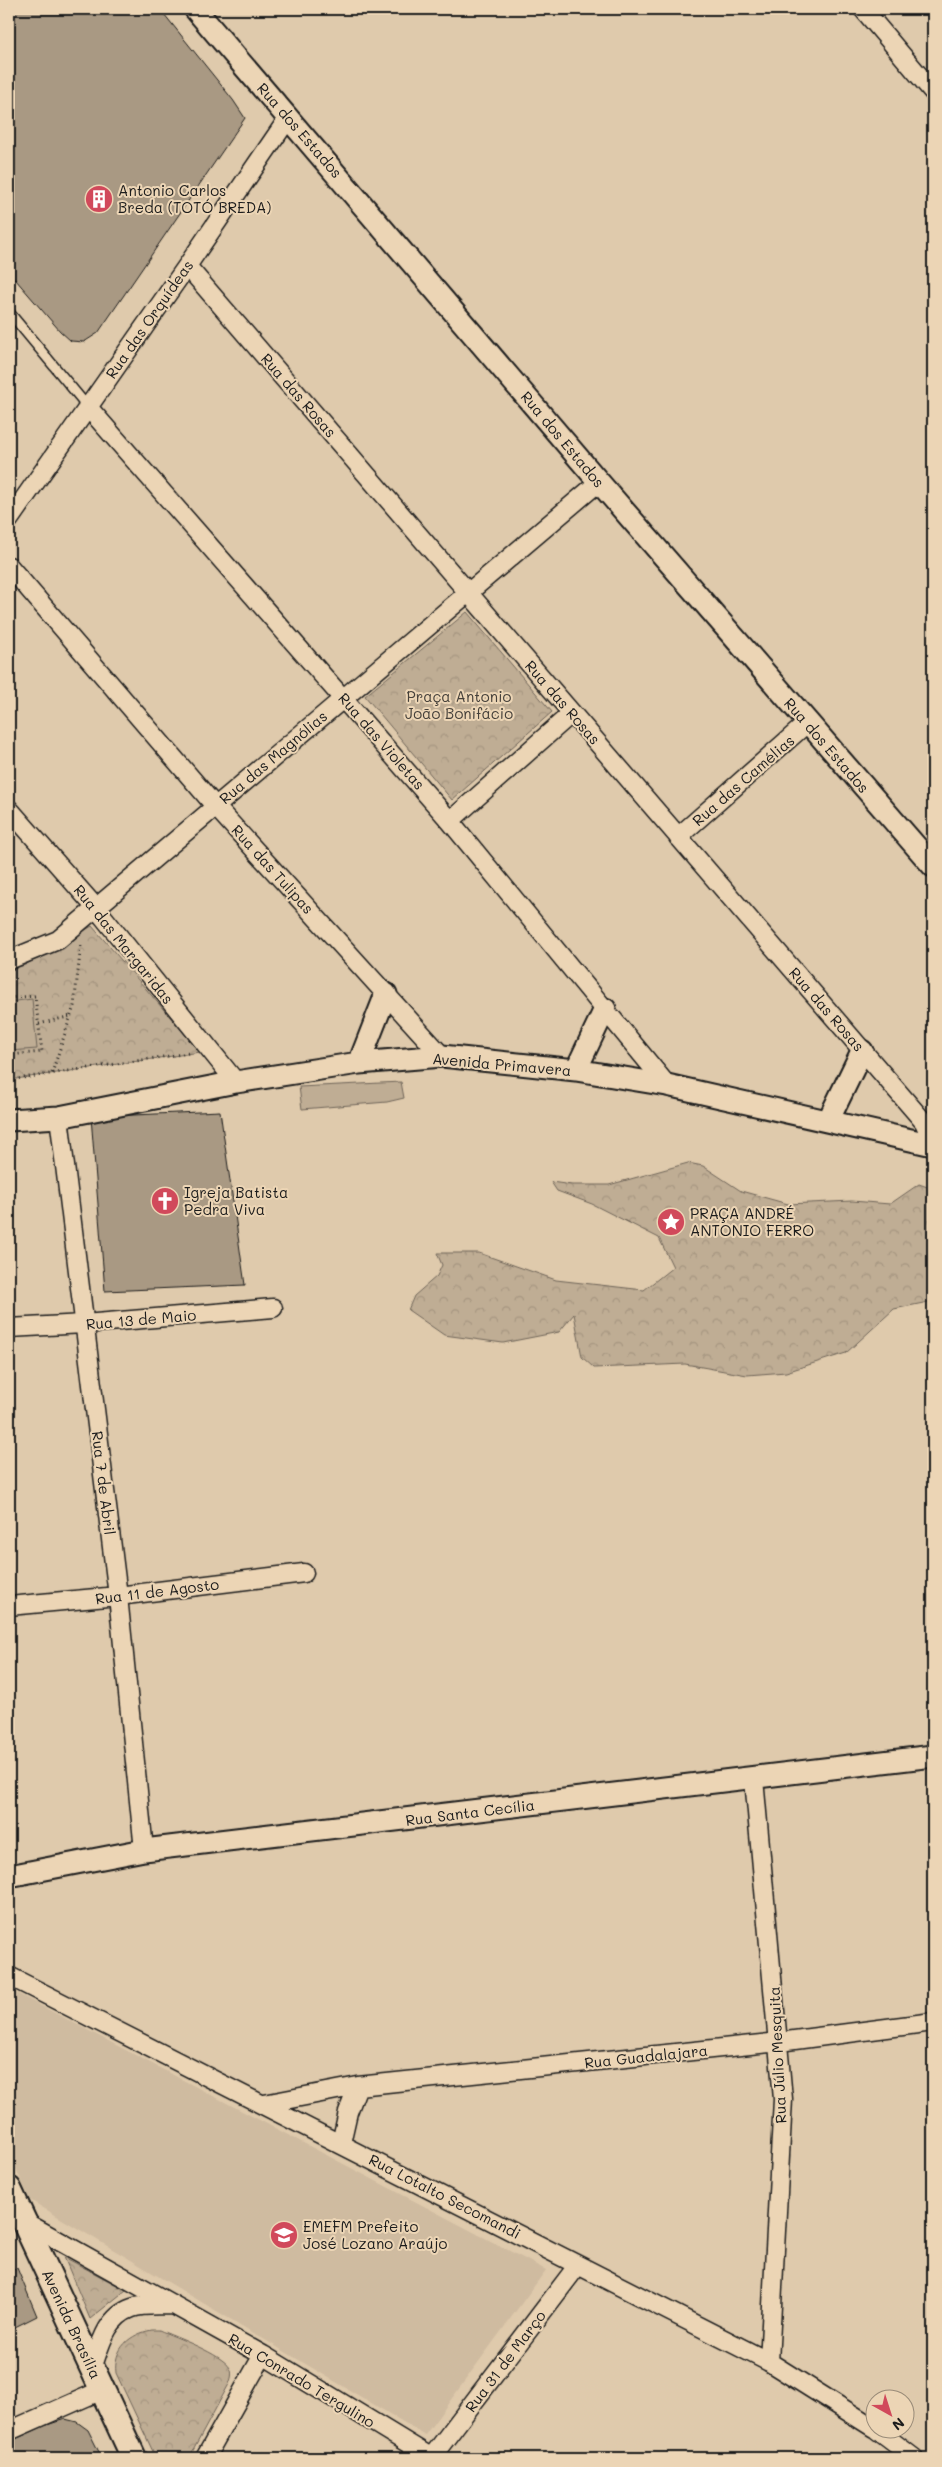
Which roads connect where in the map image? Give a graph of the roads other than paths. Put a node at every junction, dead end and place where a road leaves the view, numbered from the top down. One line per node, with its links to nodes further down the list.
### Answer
1 (863, 9): 3 (street)
2 (201, 12): 4 (street, Rua dos Estados)
3 (933, 92)
4 (289, 117): 5 (street, Rua das Orquídeas); 8 (street, Rua dos Estados)
5 (187, 266): 7 (street, Rua das Orquídeas); 11 (street, Rua das Rosas)
6 (9, 312): 7 (lane)
7 (88, 406): 9 (street, Rua das Orquídeas); 12 (street, Rua das Violetas)
8 (599, 482): 11 (street, Rua das Magnólias); 14 (street, Rua dos Estados)
9 (9, 520)
10 (9, 566): 15 (street, Rua das Tulipas)
11 (469, 592): 12 (street, Rua das Magnólias); 13 (street, Rua das Rosas)
12 (344, 697): 15 (street, Rua das Magnólias); 17 (street, Rua das Violetas)
13 (572, 713): 17 (street); 18 (street, Rua das Rosas)
14 (807, 723): 18 (street, Rua das Camélias); 19 (street, Rua dos Estados)
15 (215, 806): 20 (street, Rua das Magnólias); 22 (street, Rua das Tulipas)
16 (9, 809): 20 (street, Rua das Margaridas)
17 (450, 821): 23 (street, Rua das Violetas)
18 (678, 837): 24 (street, Rua das Rosas)
19 (933, 866)
20 (96, 908): 21 (street, Rua das Magnólias); 28 (street, Rua das Margaridas)
21 (9, 960)
22 (386, 994): 25 (street, Rua das Tulipas); 26 (street)
23 (605, 1009): 27 (street); 29 (street, Rua das Violetas)
24 (862, 1051): 32 (street); 33 (street, Rua das Rosas)
25 (442, 1056): 26 (street, Avenida Primavera); 27 (street, Avenida Primavera)
26 (359, 1064): 28 (street, Avenida Primavera)
27 (576, 1070): 29 (street, Avenida Primavera)
28 (236, 1082): 30 (street, Avenida Primavera)
29 (667, 1085): 32 (street, Avenida Primavera)
30 (59, 1117): 31 (street, Avenida Primavera); 35 (street, Rua 7 de Abril)
31 (9, 1120)
32 (828, 1121): 33 (street, Avenida Primavera)
33 (933, 1143)
34 (273, 1308): 35 (street, Rua 13 de Maio)
35 (84, 1324): 36 (street, Rua 13 de Maio); 38 (street, Rua 7 de Abril)
36 (9, 1328)
37 (304, 1573): 38 (street, Rua 11 de Agosto)
38 (118, 1596): 39 (street, Rua 11 de Agosto); 42 (street, Rua 7 de Abril)
39 (9, 1606)
40 (933, 1756): 41 (street, Rua Santa Cecília)
41 (754, 1779): 42 (street, Rua Santa Cecília); 46 (street, Rua Júlio Mesquita)
42 (144, 1850): 43 (street, Rua Santa Cecília)
43 (9, 1876)
44 (9, 1976): 48 (street, Rua Lotalto Secomandi)
45 (933, 2022): 46 (street, Rua Guadalajara)
46 (779, 2042): 47 (street, Rua Guadalajara); 55 (street, Rua Júlio Mesquita)
47 (358, 2086): 48 (street, Rua Guadalajara); 49 (street)
48 (264, 2104): 49 (street, Rua Lotalto Secomandi)
49 (341, 2143): 52 (street, Rua Lotalto Secomandi)
50 (9, 2189): 51 (main road, Avenida Brasília)
51 (25, 2222): 53 (street, Rua Conrado Tergulino); 56 (main road, Avenida Brasília)
52 (578, 2265): 55 (street, Rua Lotalto Secomandi); 62 (street, Rua 31 de Março)
53 (171, 2305): 54 (street, Rua Conrado Tergulino); 56 (street)
54 (263, 2355): 61 (street); 62 (street, Rua Conrado Tergulino)
55 (769, 2362): 57 (street, Rua Lotalto Secomandi)
56 (97, 2379): 58 (street); 60 (main road, Avenida Brasília)
57 (864, 2421)
58 (9, 2431)
59 (890, 2440): 63 (street, Rua Lotalto Secomandi)
60 (134, 2458)
61 (205, 2458)
62 (432, 2458)
63 (914, 2458)

